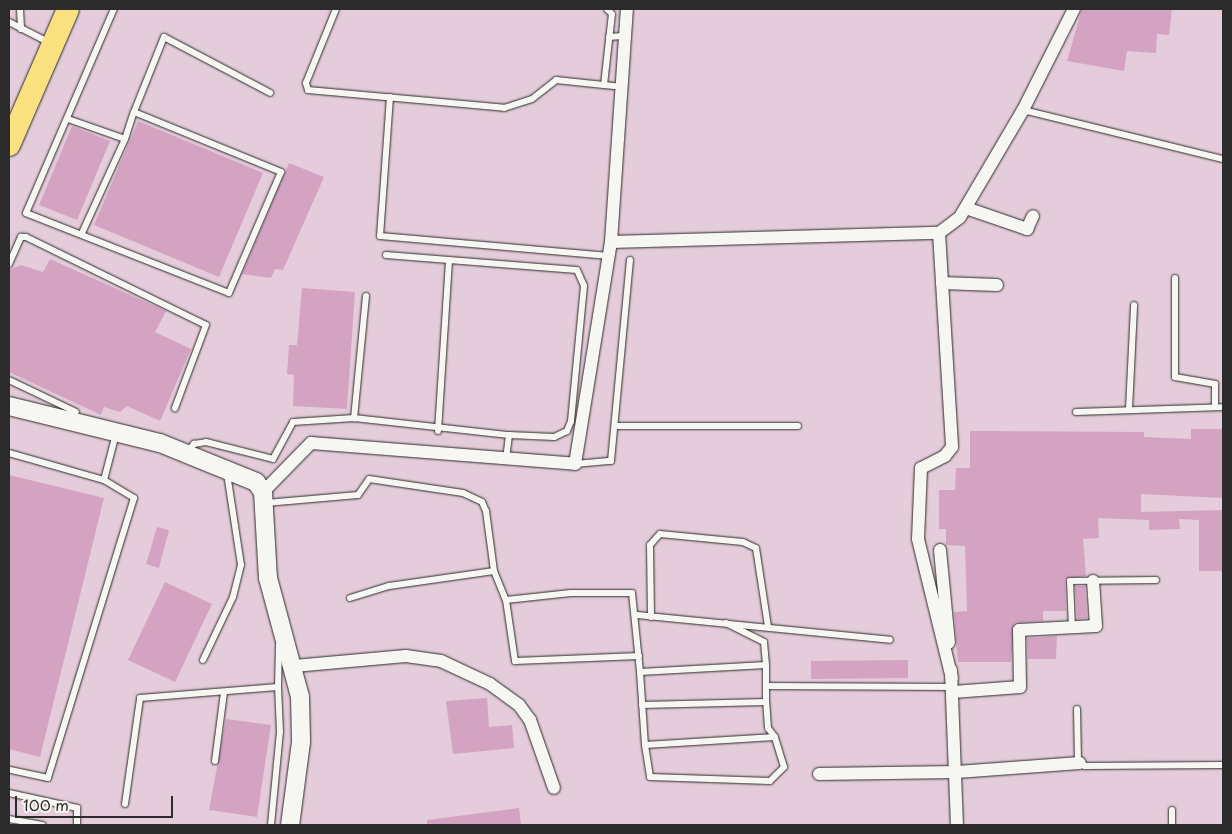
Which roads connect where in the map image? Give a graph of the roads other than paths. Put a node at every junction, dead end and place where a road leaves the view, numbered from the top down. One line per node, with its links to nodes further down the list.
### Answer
1 (20, 9): 9 (lane)
2 (68, 9): 12 (highway)
3 (114, 9): 19 (lane)
4 (336, 9): 16 (lane)
5 (607, 9): 11 (lane)
6 (627, 9): 10 (street)
7 (1074, 9): 17 (street)
8 (9, 22): 9 (lane)
9 (21, 29): 12 (lane)
10 (622, 36): 11 (lane); 14 (street)
11 (609, 37): 13 (lane)
12 (52, 43): 21 (highway)
13 (604, 85): 14 (lane); 16 (lane)
14 (622, 87): 27 (street)
15 (270, 93): 18 (lane)
16 (390, 97): 29 (lane)
17 (1023, 110): 22 (lane); 23 (street)
18 (134, 112): 20 (lane); 25 (lane)
19 (68, 119): 20 (lane); 25 (lane)
20 (125, 139): 25 (lane)
21 (9, 146)
22 (1223, 159)
23 (966, 208): 24 (street); 26 (street)
24 (1033, 216)
25 (82, 233)
26 (939, 233): 27 (street); 34 (street)
27 (611, 242): 29 (street)
28 (386, 255): 30 (lane)
29 (609, 256): 55 (street)
30 (449, 260): 49 (lane); 51 (lane)
31 (630, 260): 47 (lane)
32 (9, 264): 42 (lane)
33 (1175, 278): 40 (lane)
34 (942, 283): 35 (street); 78 (street)
35 (996, 285)
36 (366, 296): 46 (lane)
37 (1134, 305): 43 (lane)
38 (9, 380): 44 (lane)
39 (9, 406): 50 (street)
40 (1215, 407): 41 (lane); 43 (lane)
41 (1223, 407)
42 (175, 408)
43 (1130, 409): 45 (lane)
44 (76, 412)
45 (1076, 412)
46 (354, 418): 49 (lane); 53 (lane)
47 (617, 426): 48 (lane); 55 (lane)
48 (798, 426)
49 (438, 431): 51 (lane)
50 (116, 434): 53 (street); 57 (lane)
51 (508, 435): 54 (lane)
52 (9, 453): 57 (lane)
53 (187, 453): 56 (street)
54 (506, 458): 55 (street); 58 (street)
55 (575, 464)
56 (226, 469): 58 (street); 73 (lane)
57 (104, 480): 89 (lane)
58 (265, 497): 60 (lane); 68 (street)
59 (940, 550): 78 (street)
60 (494, 571): 63 (lane); 64 (lane)
61 (1093, 580): 62 (lane); 70 (lane); 70 (street)
62 (1156, 580)
63 (350, 598)
64 (506, 600): 65 (lane); 72 (lane)
65 (637, 615): 66 (lane); 72 (lane)
66 (650, 617): 67 (lane); 69 (lane)
67 (722, 621): 69 (lane); 74 (lane)
68 (280, 626): 75 (street); 79 (lane)
69 (768, 626): 71 (lane)
70 (1072, 628): 78 (street)
71 (890, 640)
72 (639, 656): 76 (lane)
73 (203, 660)
74 (766, 665): 76 (lane); 77 (lane)
75 (294, 666): 92 (street); 100 (street)
76 (640, 672): 82 (lane)
77 (766, 686): 78 (lane); 81 (lane)
78 (952, 686): 90 (street)
79 (278, 687): 80 (lane); 99 (lane)
80 (224, 692): 86 (lane); 94 (lane)
81 (766, 702): 82 (lane); 84 (lane)
82 (642, 705): 85 (lane)
83 (1077, 709): 87 (lane)
84 (775, 737): 85 (lane); 85 (lane)
85 (645, 745)
86 (215, 762)
87 (1080, 763): 88 (lane); 90 (street)
88 (1223, 765)
89 (9, 770)
90 (957, 772): 91 (street); 101 (street)
91 (819, 774)
92 (554, 788)
93 (9, 793): 98 (lane)
94 (125, 804)
95 (1172, 810): 102 (lane)
96 (9, 819): 97 (lane)
97 (42, 825)
98 (77, 825)
99 (270, 825)
100 (290, 825)
101 (957, 825)
102 (1172, 825)

